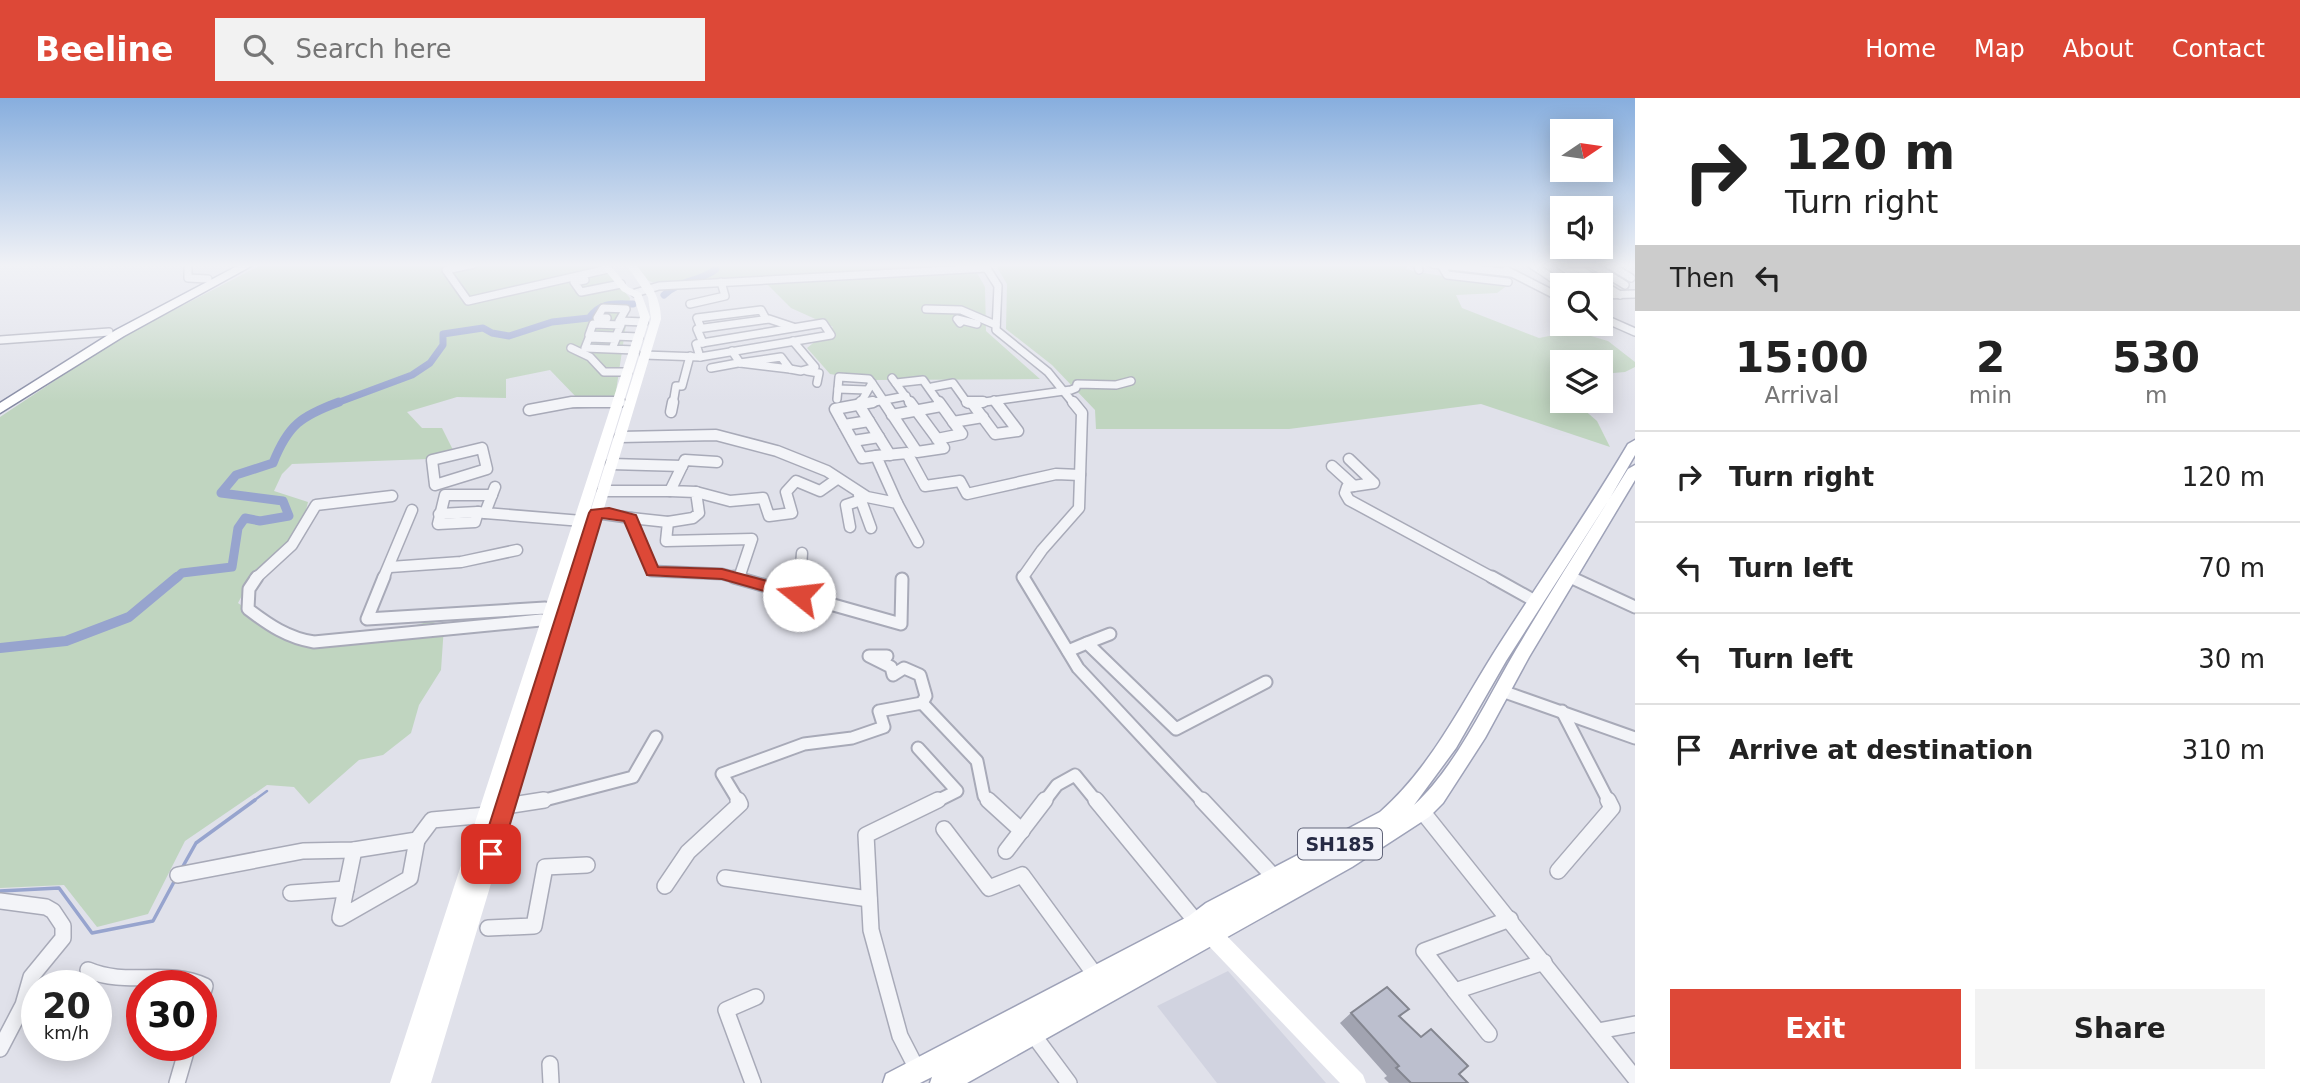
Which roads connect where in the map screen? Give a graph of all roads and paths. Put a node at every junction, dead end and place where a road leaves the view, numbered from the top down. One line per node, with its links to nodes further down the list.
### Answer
1 (150, 310): 19 (highway)
2 (163, 310): 62 (highway)
3 (645, 310): 28 (main road)
4 (656, 310): 28 (main road)
5 (960, 310): 18 (street)
6 (997, 310): 18 (street)
7 (730, 314): 10 (street); 14 (street); 17 (street)
8 (792, 314): 12 (street)
9 (621, 319): 28 (street)
10 (766, 319): 12 (street); 14 (street)
11 (957, 319): 18 (street)
12 (780, 322): 16 (street)
13 (1613, 322): 21 (street)
14 (735, 324): 15 (street)
15 (723, 325): 17 (street); 23 (street)
16 (796, 327): 20 (street); 25 (street); 25 (street)
17 (701, 328): 27 (street)
18 (996, 328): 52 (street)
19 (108, 332): 24 (street); 56 (highway)
20 (766, 332): 23 (street); 29 (street)
21 (1635, 332)
22 (616, 336): 28 (street)
23 (732, 338): 27 (street); 33 (street)
24 (0, 340)
25 (805, 340): 26 (street)
26 (793, 341): 29 (street); 35 (street)
27 (703, 343): 38 (street)
28 (639, 344): 32 (street); 36 (street); 44 (main road); 71 (main road)
29 (774, 345): 30 (street)
30 (763, 346): 33 (street); 39 (street)
31 (571, 348): 44 (street)
32 (612, 349)
33 (742, 350): 34 (street)
34 (732, 351): 38 (street); 40 (street)
35 (803, 353): 37 (street); 43 (street)
36 (690, 356): 38 (street); 65 (street)
37 (781, 356): 39 (street); 42 (street)
38 (700, 357)
39 (769, 362): 40 (street); 42 (street); 45 (street)
40 (739, 363): 41 (street)
41 (711, 368)
42 (790, 369): 43 (street)
43 (802, 371): 46 (street); 47 (street)
44 (628, 372): 58 (main road)
45 (763, 376)
46 (839, 377): 49 (street); 51 (street)
47 (798, 380)
48 (1131, 381): 52 (street)
49 (870, 386): 51 (street); 57 (street); 60 (street)
50 (932, 387): 59 (street)
51 (838, 389): 54 (street)
52 (1063, 391): 55 (street); 87 (street)
53 (906, 396): 57 (street); 61 (street); 64 (street)
54 (837, 399)
55 (994, 400): 59 (street); 67 (street)
56 (0, 401)
57 (883, 401): 60 (street); 66 (street)
58 (620, 402): 63 (street); 103 (main road)
59 (972, 403): 67 (street)
60 (859, 405): 68 (street); 70 (street)
61 (941, 406): 64 (street); 69 (street)
62 (0, 409)
63 (529, 410)
64 (916, 410): 66 (street); 73 (street)
65 (671, 412)
66 (892, 415): 76 (street)
67 (983, 417): 69 (street)
68 (869, 421): 70 (street); 72 (street)
69 (953, 422): 73 (street)
70 (844, 425): 74 (street)
71 (620, 436): 82 (main road); 89 (street)
72 (879, 437): 74 (street); 78 (street)
73 (937, 439): 76 (street)
74 (853, 441): 79 (street)
75 (1635, 444): 117 (main road, SH185)
76 (912, 452): 78 (street); 87 (street)
77 (663, 455): 83 (street)
78 (890, 455): 79 (street)
79 (876, 456): 99 (street)
80 (1349, 459): 90 (street)
81 (717, 462): 84 (street)
82 (611, 464): 83 (street); 91 (main road)
83 (659, 465): 84 (street)
84 (682, 466): 92 (street)
85 (1332, 466): 90 (street)
86 (1635, 469): 113 (main road, SH185)
87 (1080, 475): 122 (street)
88 (460, 477): 88 (street); 94 (street)
89 (837, 479): 95 (street); 97 (street)
90 (1354, 486): 117 (street)
91 (603, 491): 92 (street); 103 (main road)
92 (670, 491): 93 (street)
93 (696, 492): 98 (street); 105 (street)
94 (452, 494): 101 (street); 101 (street)
95 (786, 495): 98 (street); 102 (street)
96 (393, 496): 119 (street)
97 (860, 496): 99 (street); 107 (street); 108 (street)
98 (763, 498): 102 (street)
99 (897, 503): 109 (street)
100 (412, 510): 112 (street)
101 (481, 512): 103 (street)
102 (792, 513): 106 (street)
103 (589, 517): 104 (street); 119 (main road)
104 (631, 518): 105 (street); 114 (street)
105 (668, 522): 114 (street)
106 (797, 525)
107 (850, 527)
108 (871, 528)
109 (918, 542)
110 (517, 550): 112 (street)
111 (802, 553): 116 (street)
112 (390, 567): 119 (street)
113 (1569, 577): 118 (street); 125 (main road, SH185)
114 (739, 578): 116 (street)
115 (902, 579): 116 (street)
116 (799, 595)
117 (1535, 601): 125 (main road, SH185)
118 (1635, 607)
119 (551, 621): 131 (main road)
120 (1110, 634): 121 (street)
121 (1087, 643): 122 (street); 124 (street)
122 (1068, 651): 142 (street)
123 (887, 656): 126 (street)
124 (1266, 682)
125 (1499, 682): 127 (street); 132 (main road, SH185); 142 (main road, SH185)
126 (922, 703): 134 (street); 143 (street)
127 (1562, 711): 129 (street); 139 (street)
128 (656, 737): 131 (street)
129 (1635, 738)
130 (918, 748): 146 (street)
131 (494, 809): 135 (street); 165 (main road); 166 (main road)
132 (1422, 811): 142 (main road, SH185); 148 (street)
133 (944, 829): 152 (street)
134 (1022, 831): 137 (street); 150 (street)
135 (417, 840): 136 (street); 144 (street)
136 (354, 850): 140 (street); 144 (street)
137 (1006, 851)
138 (587, 865): 149 (street)
139 (1558, 872)
140 (178, 875)
141 (725, 878): 146 (street)
142 (1282, 885): 150 (main road, SH185)
143 (665, 886)
144 (346, 889): 145 (street)
145 (290, 893)
146 (869, 899): 162 (street)
147 (0, 901): 159 (street)
148 (1510, 919): 151 (street); 153 (street)
149 (488, 928)
150 (1204, 928): 152 (main road, SH185); 157 (main road, SH185); 172 (main road)
151 (1544, 962): 153 (street); 156 (street)
152 (1096, 976): 162 (main road, SH185)
153 (1455, 990): 158 (street)
154 (756, 997): 168 (street)
155 (1635, 1024): 156 (street)
156 (1598, 1031): 163 (street)
157 (1032, 1033): 170 (main road, SH185); 171 (street)
158 (1489, 1034)
159 (0, 1049)
160 (183, 1061): 164 (street)
161 (550, 1064): 167 (street)
162 (918, 1071): 169 (main road, SH185)
163 (1635, 1078)
164 (177, 1083)
165 (401, 1083)
166 (420, 1083)
167 (551, 1083)
168 (753, 1083)
169 (895, 1083)
170 (942, 1083)
171 (1069, 1083)
172 (1354, 1083)

